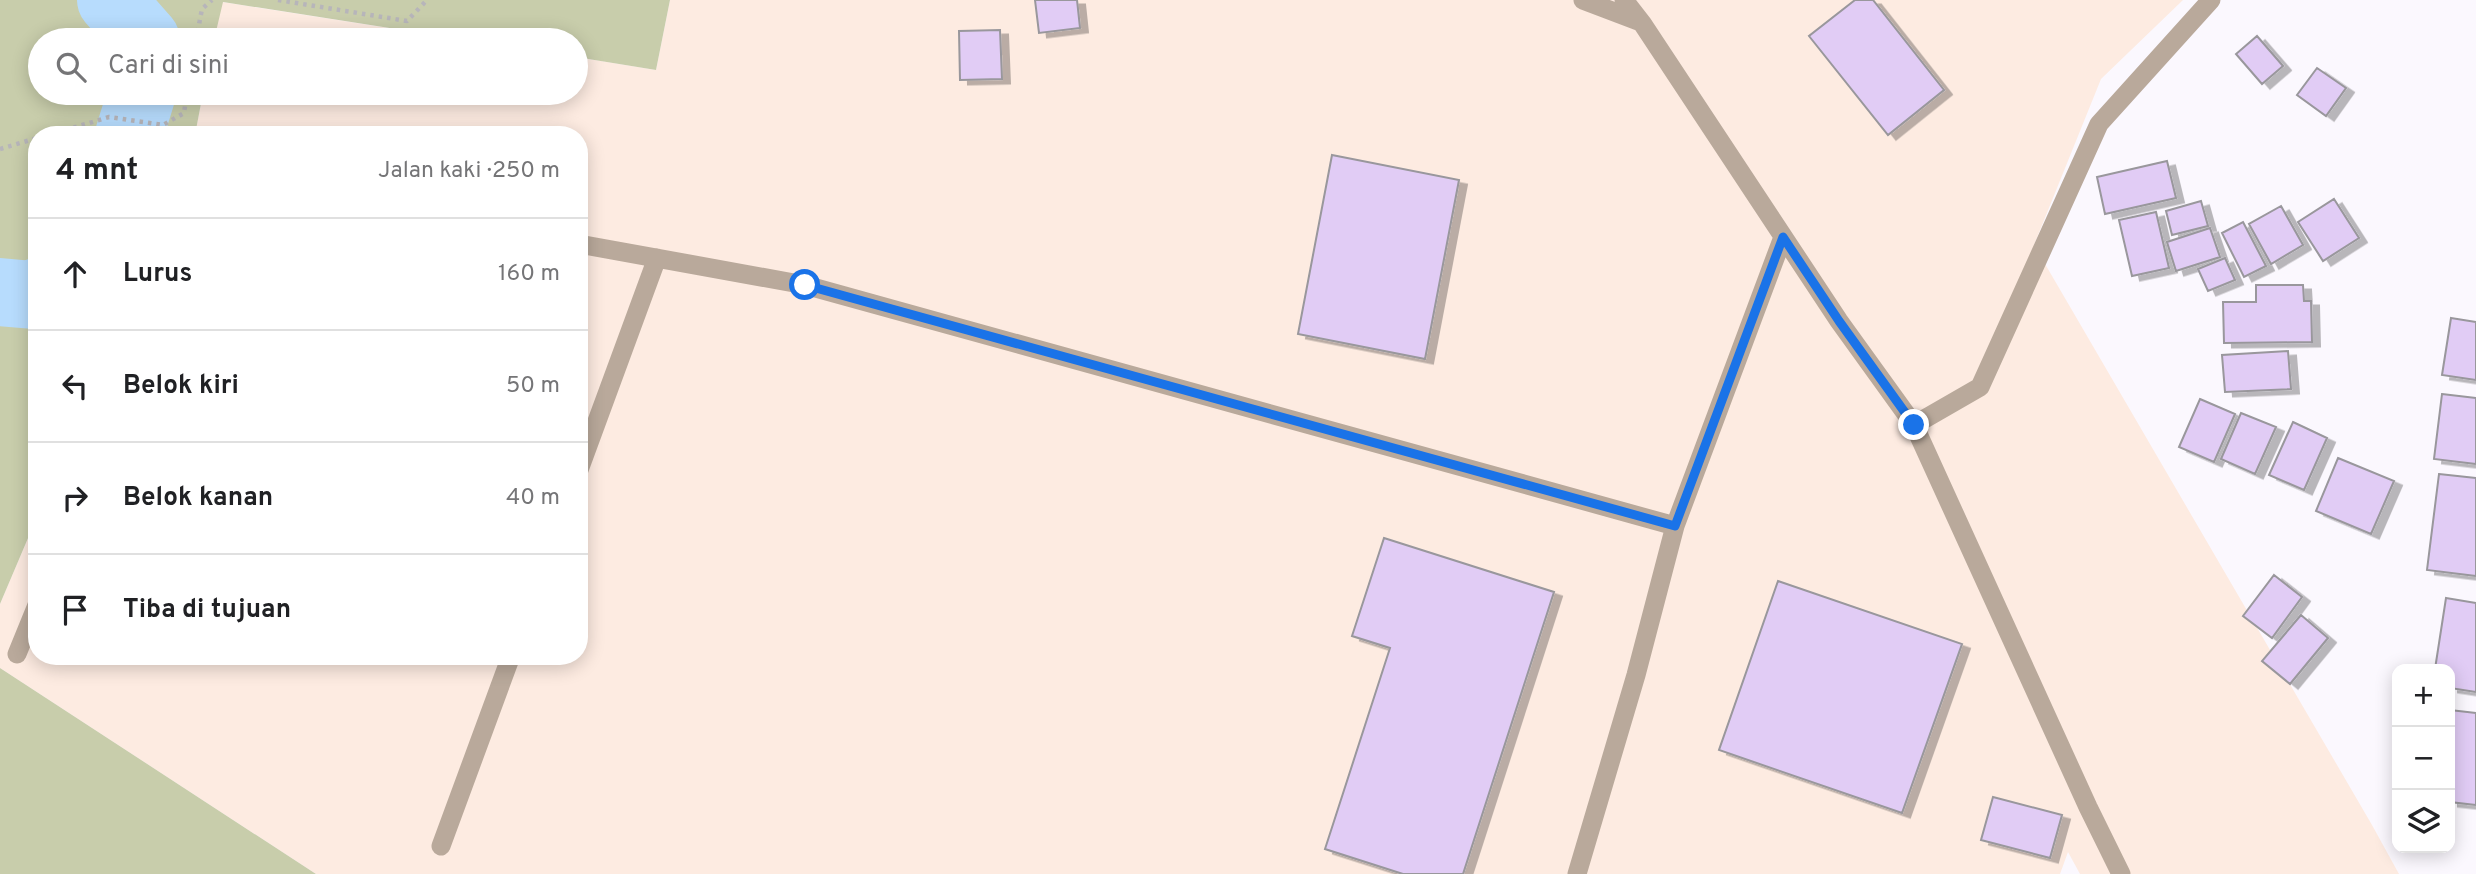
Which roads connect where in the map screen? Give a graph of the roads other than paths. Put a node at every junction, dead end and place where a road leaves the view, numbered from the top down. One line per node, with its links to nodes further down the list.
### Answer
1 (1583, 0): 4 (lane)
2 (1624, 0): 4 (lane)
3 (2211, 0): 8 (lane)
4 (1642, 23): 5 (lane)
5 (1783, 237): 8 (lane); 10 (lane)
6 (588, 246): 7 (lane)
7 (657, 258): 9 (lane); 10 (lane)
8 (1914, 425): 16 (lane)
9 (588, 446)
10 (1675, 526): 15 (lane)
11 (28, 627): 12 (lane)
12 (17, 653)
13 (508, 665): 14 (lane)
14 (441, 846)
15 (1577, 874)
16 (2122, 874)

